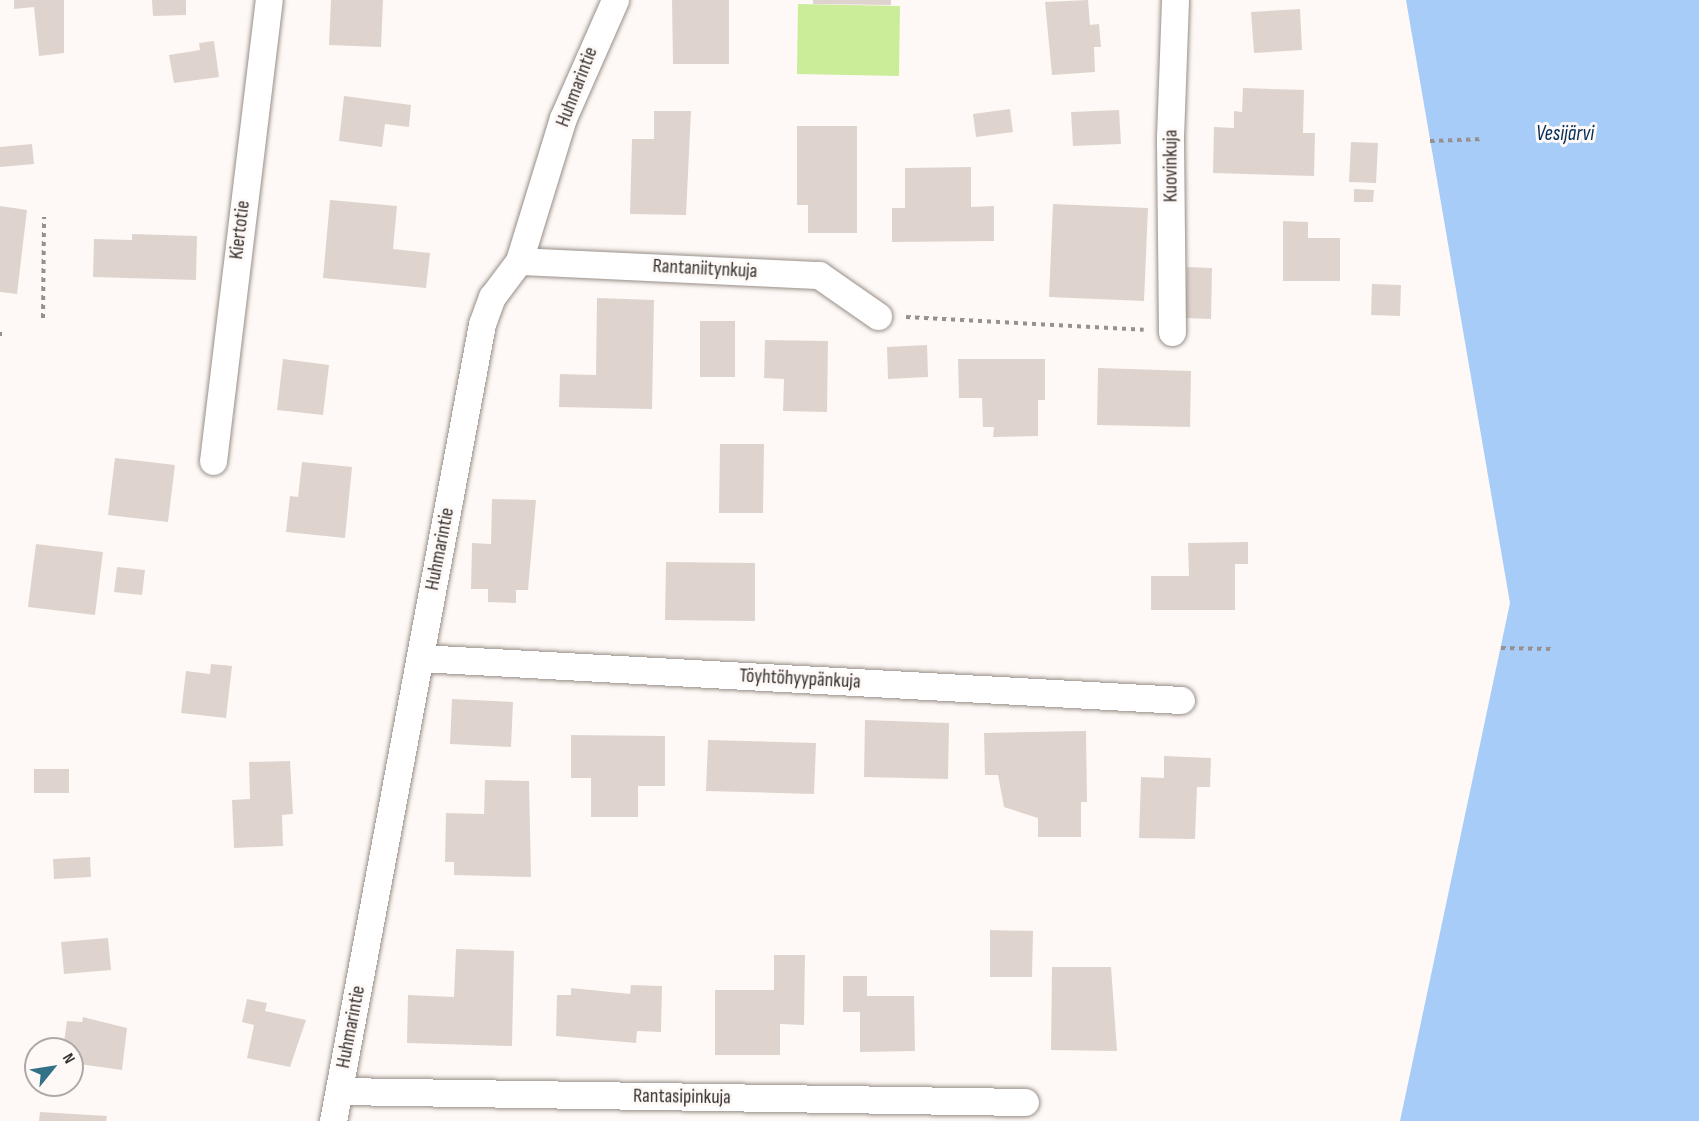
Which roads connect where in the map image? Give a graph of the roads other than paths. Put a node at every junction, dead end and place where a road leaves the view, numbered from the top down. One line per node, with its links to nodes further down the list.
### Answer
1 (269, 0): 7 (street, Kiertotie)
2 (615, 0): 4 (street, Huhmarintie)
3 (1175, 0): 6 (street, Kuovinkuja)
4 (519, 261): 5 (street, Rantaniitynkuja); 8 (street, Huhmarintie)
5 (878, 316)
6 (1172, 332)
7 (213, 461)
8 (420, 658): 9 (street, Töyhtöhyypänkuja); 10 (street, Huhmarintie)
9 (1181, 700)
10 (339, 1091): 11 (street, Rantasipinkuja); 12 (street, Huhmarintie)
11 (1025, 1102)
12 (333, 1121)

